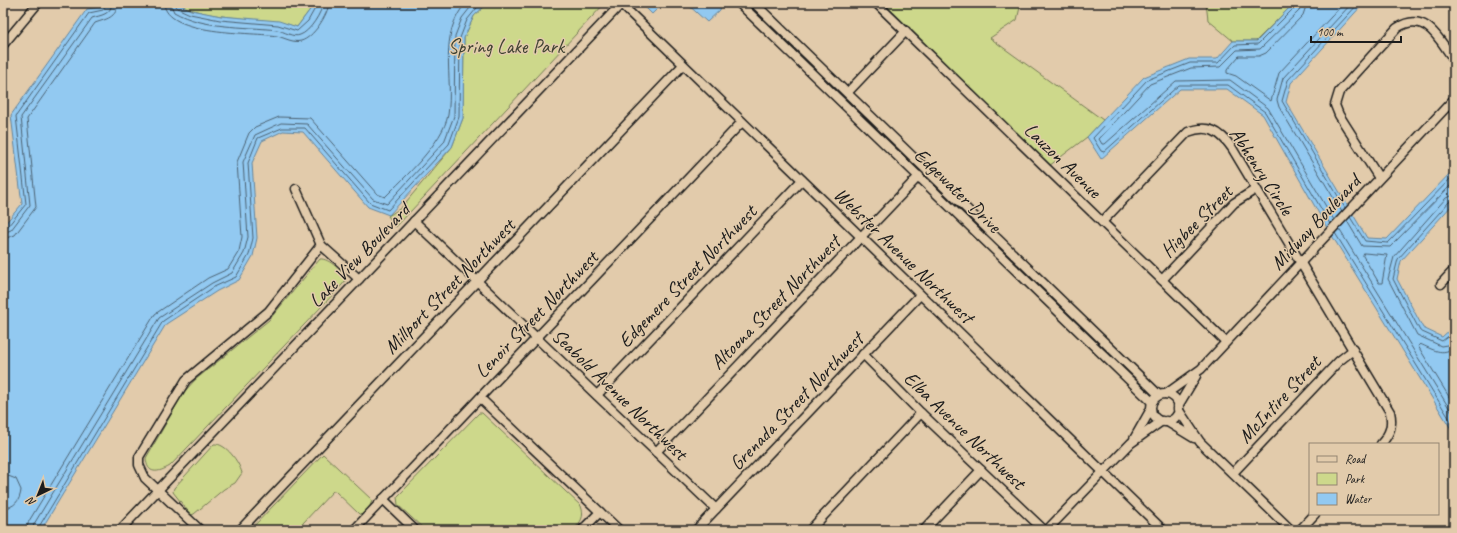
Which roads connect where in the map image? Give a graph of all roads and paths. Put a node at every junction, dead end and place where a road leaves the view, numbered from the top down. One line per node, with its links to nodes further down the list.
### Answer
1 (26, 3): 6 (street)
2 (739, 3): 14 (street, Edgewater Drive)
3 (754, 3): 11 (street, Edgewater Drive)
4 (876, 3): 7 (street, Lauzon Avenue)
5 (622, 4): 10 (street, Webster Avenue Northwest); 19 (street, Lake View Boulevard)
6 (36, 6): 8 (street)
7 (906, 32): 11 (street); 20 (street, Lauzon Avenue)
8 (3, 45)
9 (1454, 60): 15 (street)
10 (683, 65): 13 (street, Webster Avenue Northwest); 27 (street, Millport Street Northwest)
11 (848, 92): 35 (street, Edgewater Drive)
12 (1454, 99): 15 (street, Midway Boulevard)
13 (742, 122): 16 (street, Webster Avenue Northwest); 30 (street, Lenoir Street Northwest)
14 (919, 176): 21 (street, Altoona Street Northwest); 38 (street, Edgewater Drive)
15 (1379, 178): 23 (street, Midway Boulevard)
16 (802, 180): 21 (street, Webster Avenue Northwest); 36 (street, Edgemere Street Northwest)
17 (296, 189): 22 (street)
18 (1256, 189): 20 (street, Abhenry Circle); 23 (street, Abhenry Circle); 26 (street, Higbee Street)
19 (414, 221): 25 (street, Lake View Boulevard); 27 (street, Seabold Avenue Northwest)
20 (1102, 222): 26 (street, Lauzon Avenue)
21 (861, 237): 29 (street, Webster Avenue Northwest); 45 (street, Altoona Street Northwest)
22 (321, 244): 25 (street); 49 (street)
23 (1300, 262): 31 (street, Midway Boulevard); 32 (street, Abhenry Circle)
24 (1454, 270): 28 (street)
25 (359, 280): 49 (street, Lake View Boulevard)
26 (1162, 280): 31 (street, Lauzon Avenue)
27 (477, 281): 30 (street, Seabold Avenue Northwest); 56 (street, Millport Street Northwest)
28 (1441, 284)
29 (920, 295): 33 (street, Grenada Street Northwest); 47 (street, Webster Avenue Northwest)
30 (537, 338): 36 (street, Seabold Avenue Northwest); 37 (street, Lenoir Street Northwest)
31 (1226, 342): 34 (street, Midway Boulevard)
32 (1353, 350): 44 (street, Abhenry Circle); 48 (street, McIntire Street)
33 (863, 354): 40 (street, Elba Avenue Northwest); 51 (street, Grenada Street Northwest)
34 (1201, 369): 35 (street, Midway Boulevard); 39 (street, Midway Boulevard)
35 (1163, 394): 38 (street); 39 (street)
36 (597, 395): 45 (street, Seabold Avenue Northwest)
37 (480, 398): 50 (street, Lenoir Street Northwest); 52 (street)
38 (1151, 406): 41 (street); 43 (street)
39 (1178, 408): 41 (street); 42 (street)
40 (921, 413): 46 (street, Elba Avenue Northwest); 62 (street)
41 (1164, 421): 42 (street); 43 (street)
42 (1200, 442): 48 (street)
43 (1131, 443): 47 (street)
44 (1382, 443)
45 (656, 452): 51 (street, Seabold Avenue Northwest)
46 (981, 470): 63 (street); 64 (street, Elba Avenue Northwest)
47 (1103, 472): 65 (street); 66 (street, Webster Avenue Northwest)
48 (1233, 473): 67 (street)
49 (158, 490): 54 (street, Lake View Boulevard); 55 (street)
50 (383, 499): 57 (street, Lenoir Street Northwest); 58 (street)
51 (716, 509): 61 (street, Grenada Street Northwest)
52 (600, 512): 59 (street); 60 (street)
53 (1314, 515): 68 (street)
54 (120, 530)
55 (200, 530)
56 (240, 530)
57 (354, 530)
58 (415, 530)
59 (582, 530)
60 (619, 530)
61 (696, 530)
62 (810, 530)
63 (924, 530)
64 (1044, 530)
65 (1047, 530)
66 (1163, 530)
67 (1291, 530)
68 (1300, 530)

